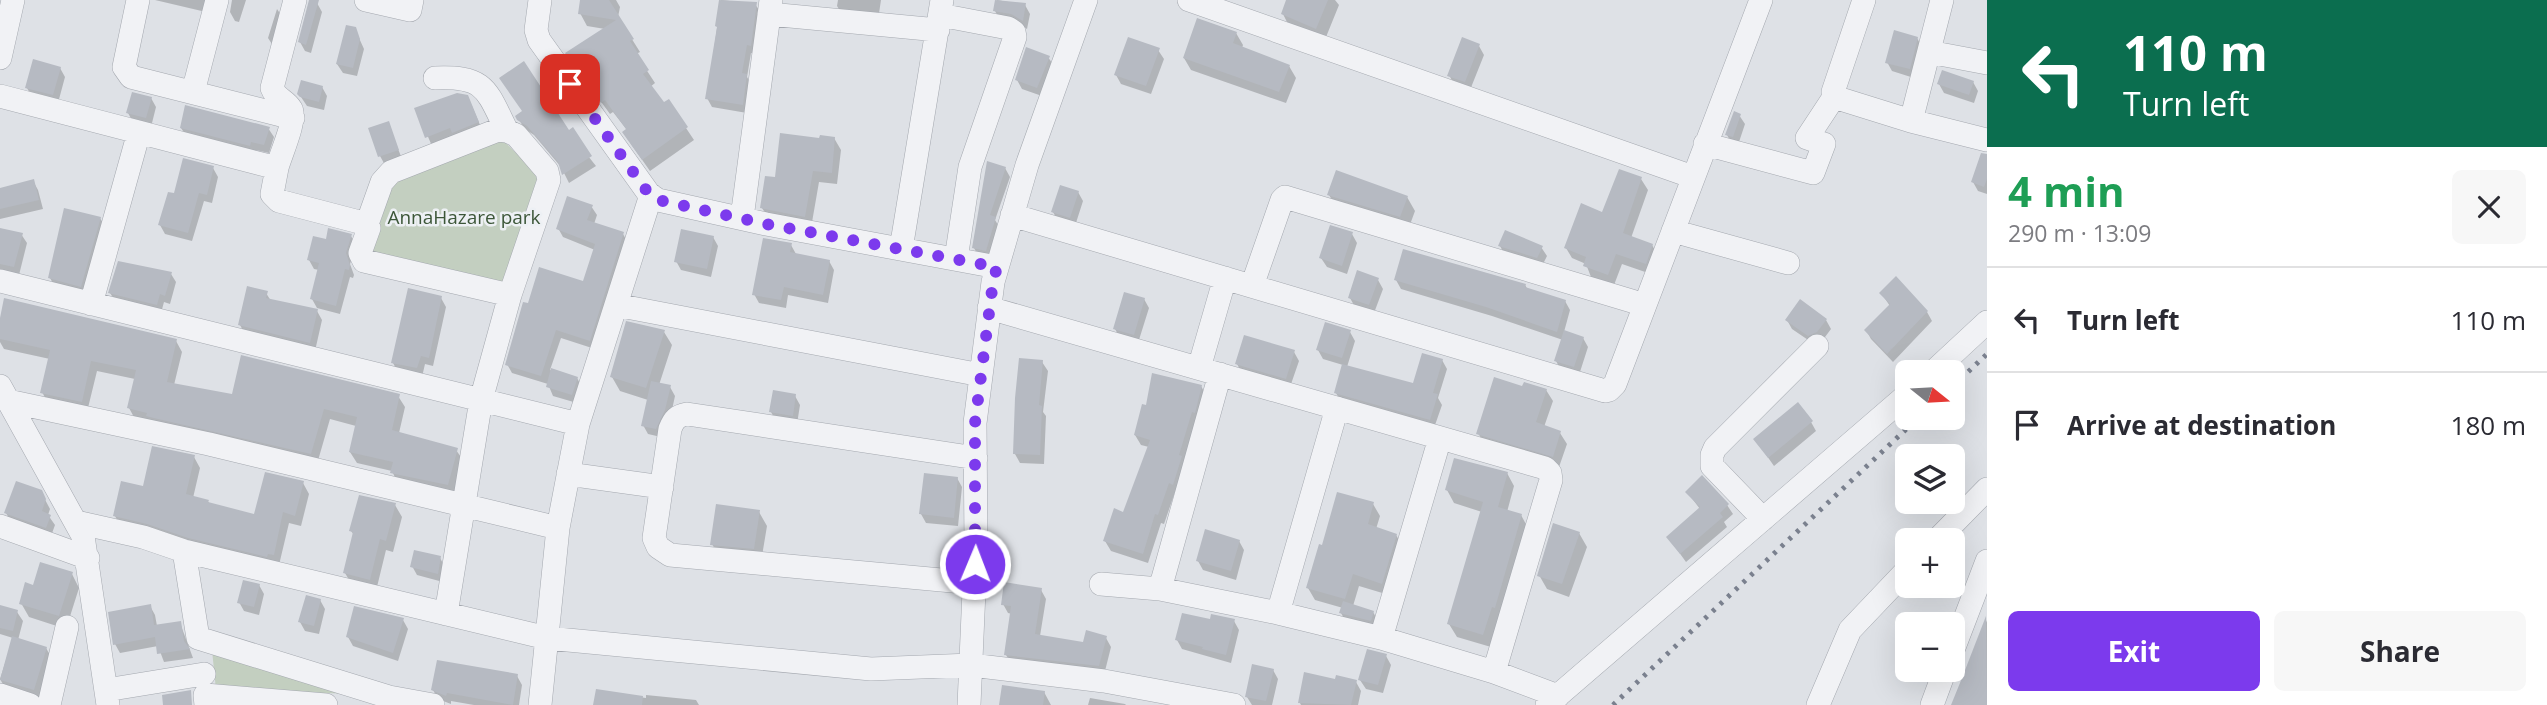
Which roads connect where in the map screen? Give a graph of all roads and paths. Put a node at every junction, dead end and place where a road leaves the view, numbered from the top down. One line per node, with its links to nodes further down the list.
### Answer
1 (13, 0): 16 (street)
2 (138, 0): 19 (street)
3 (217, 0): 19 (street)
4 (296, 0): 22 (street)
5 (366, 0): 6 (street)
6 (412, 0)
7 (540, 0): 30 (street)
8 (1086, 0): 31 (street)
9 (1189, 0): 29 (street)
10 (1761, 0): 27 (street)
11 (1864, 0): 21 (street)
12 (1942, 0): 15 (street)
13 (770, 7): 14 (street); 32 (street)
14 (940, 15): 35 (street); 36 (street)
15 (1929, 52): 17 (street); 23 (street)
16 (0, 58)
17 (1987, 64)
18 (435, 78): 24 (street)
19 (193, 92): 22 (street)
20 (0, 96): 25 (street)
21 (1835, 97): 23 (street); 27 (street)
22 (293, 118): 28 (street)
23 (1911, 121): 26 (street)
24 (507, 131): 33 (street); 42 (street)
25 (139, 132): 28 (street); 43 (street)
26 (1987, 140)
27 (1705, 144): 29 (street)
28 (276, 168): 33 (street)
29 (1693, 177): 34 (street)
30 (652, 195): 32 (street); 44 (street)
31 (1012, 215): 38 (street); 39 (street)
32 (742, 218): 35 (street)
33 (367, 224): 42 (street)
34 (1673, 231): 37 (street); 45 (street)
35 (901, 249): 36 (street)
36 (956, 259): 38 (street)
37 (1788, 262)
38 (997, 267): 46 (street)
39 (1224, 278): 41 (street); 50 (street)
40 (0, 281): 43 (street)
41 (1252, 286): 45 (street); 45 (street)
42 (510, 295): 52 (street)
43 (91, 304): 52 (street)
44 (616, 305): 51 (street); 56 (street)
45 (1645, 305)
46 (989, 308): 50 (street); 51 (street)
47 (1987, 322): 49 (street)
48 (1817, 346): 63 (street)
49 (1946, 360)
50 (1210, 371): 55 (street); 74 (street)
51 (981, 375): 58 (street)
52 (481, 400): 56 (street); 62 (street)
53 (1895, 405): 63 (street)
54 (7, 407): 62 (street); 64 (street)
55 (1337, 408): 57 (street); 76 (street)
56 (578, 424): 59 (street)
57 (1440, 438): 81 (street); 83 (street)
58 (976, 458): 60 (street); 71 (street)
59 (568, 474): 60 (street); 66 (street)
60 (662, 487): 71 (street)
61 (1987, 489): 67 (street)
62 (463, 505): 66 (street); 75 (street)
63 (1763, 519): 90 (street)
64 (76, 522): 68 (street); 69 (street)
65 (0, 526): 69 (street)
66 (558, 528): 80 (street)
67 (1949, 528)
68 (184, 551): 75 (street); 79 (street)
69 (88, 558): 87 (street)
70 (1987, 561): 77 (street)
71 (974, 583): 82 (street)
72 (1895, 583): 99 (street)
73 (1101, 584): 74 (street)
74 (1160, 589): 76 (street)
75 (446, 614): 80 (street)
76 (1278, 614): 81 (street)
77 (1965, 619)
78 (67, 626): 92 (street)
79 (198, 638): 85 (street); 88 (street)
80 (547, 638): 82 (street); 96 (street)
81 (1381, 638): 83 (street)
82 (971, 665): 89 (street); 97 (street)
83 (1494, 672): 90 (street)
84 (1941, 682): 100 (street)
85 (205, 691): 87 (street); 93 (street)
86 (0, 695): 91 (street)
87 (107, 697)
88 (389, 697): 94 (street); 95 (street)
89 (1143, 697): 98 (street)
90 (1552, 700)
91 (30, 705)
92 (49, 705)
93 (326, 705)
94 (352, 705)
95 (433, 705)
96 (540, 705)
97 (969, 705)
98 (1234, 705)
99 (1818, 705)
100 (1932, 705)

